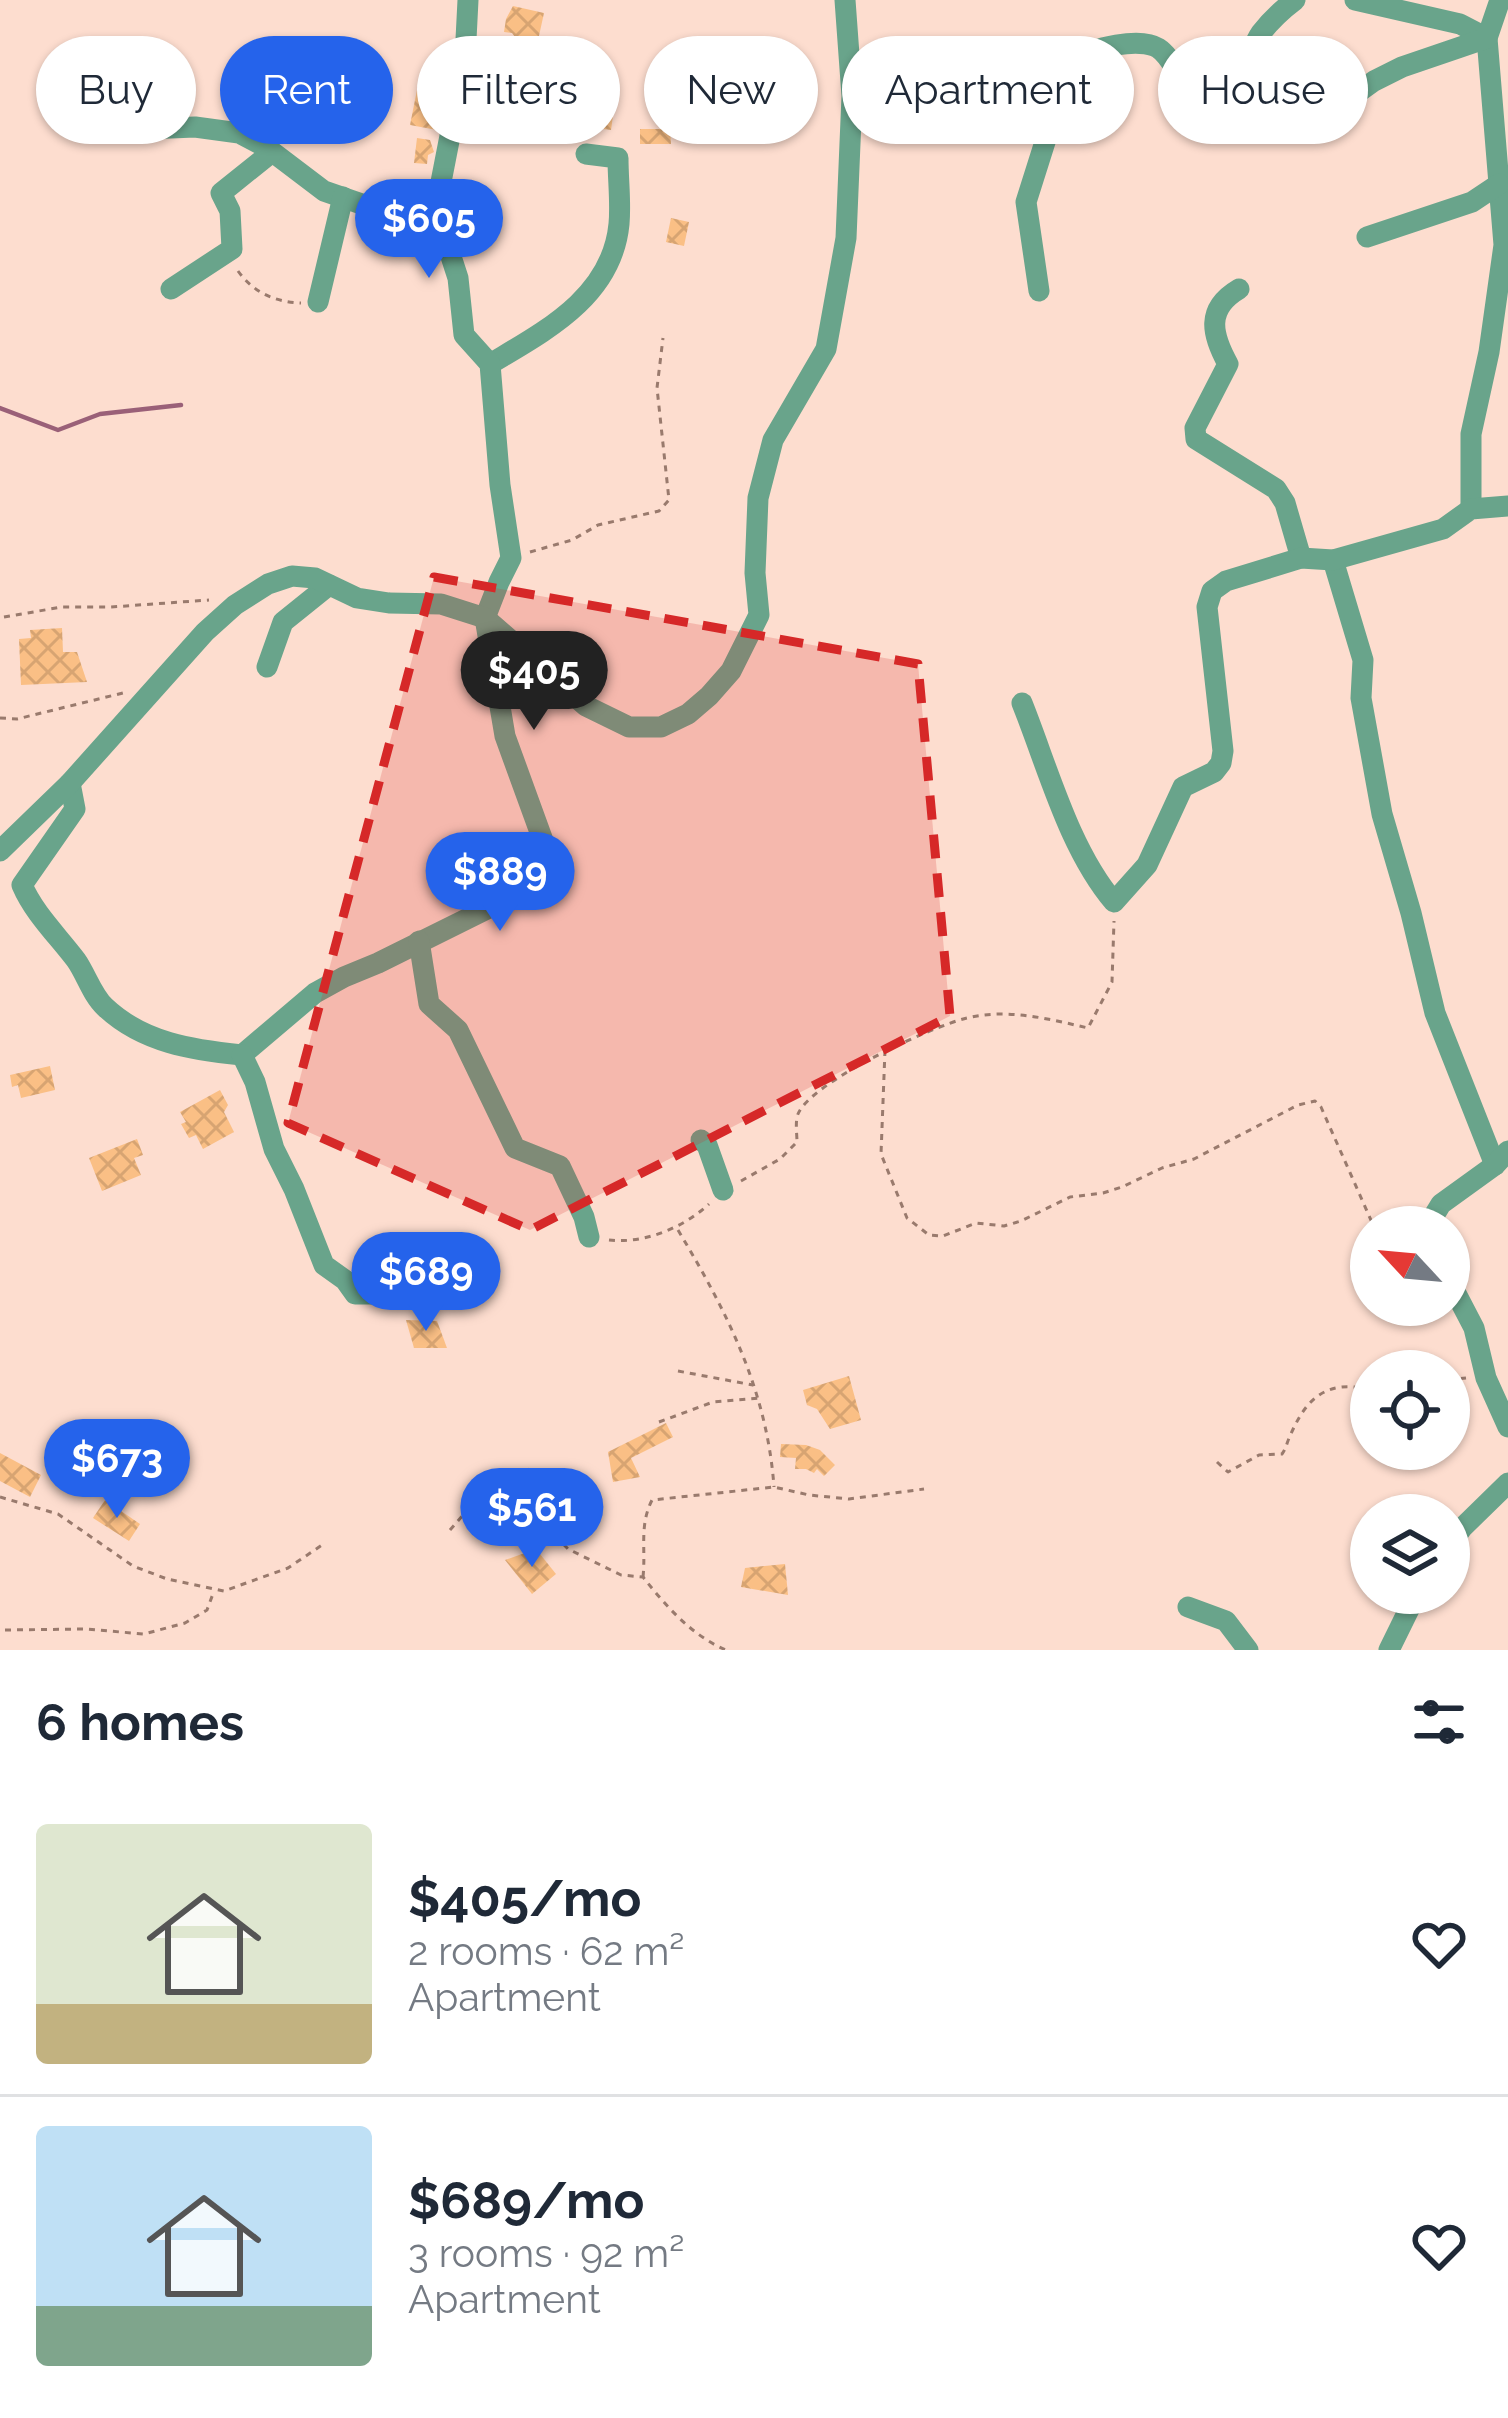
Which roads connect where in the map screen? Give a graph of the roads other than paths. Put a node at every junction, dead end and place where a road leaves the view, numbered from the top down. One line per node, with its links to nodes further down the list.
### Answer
1 (468, 0): 13 (street)
2 (845, 0): 25 (street)
3 (1295, 0): 16 (street)
4 (1355, 0): 6 (street)
5 (1500, 0): 6 (street)
6 (1486, 38): 7 (street); 11 (street)
7 (1368, 87)
8 (196, 127): 9 (street)
9 (272, 152): 12 (street); 15 (street)
10 (586, 154): 19 (street)
11 (1499, 184): 14 (street); 21 (street)
12 (343, 197): 13 (street); 18 (street)
13 (433, 223): 19 (street)
14 (1367, 237)
15 (171, 289)
16 (1039, 290)
17 (1239, 290): 22 (street)
18 (318, 302)
19 (490, 364): 25 (street)
20 (1508, 506): 21 (street)
21 (1471, 509): 23 (street)
22 (1301, 558): 23 (street); 27 (street)
23 (1333, 560): 33 (street)
24 (329, 585): 25 (street); 26 (street); 28 (street)
25 (485, 617): 30 (street)
26 (267, 667)
27 (1022, 704)
28 (70, 784): 29 (street); 31 (street)
29 (0, 851)
30 (419, 941): 31 (street); 36 (street)
31 (242, 1055): 37 (street)
32 (701, 1140): 34 (street)
33 (1501, 1158): 35 (street)
34 (723, 1190)
35 (1440, 1206)
36 (589, 1237)
37 (411, 1294)
38 (1470, 1320): 39 (street)
39 (1508, 1427)
40 (1508, 1483): 41 (street)
41 (1470, 1520)
42 (1188, 1607): 44 (street)
43 (1407, 1614): 45 (street)
44 (1248, 1650)
45 (1389, 1650)

